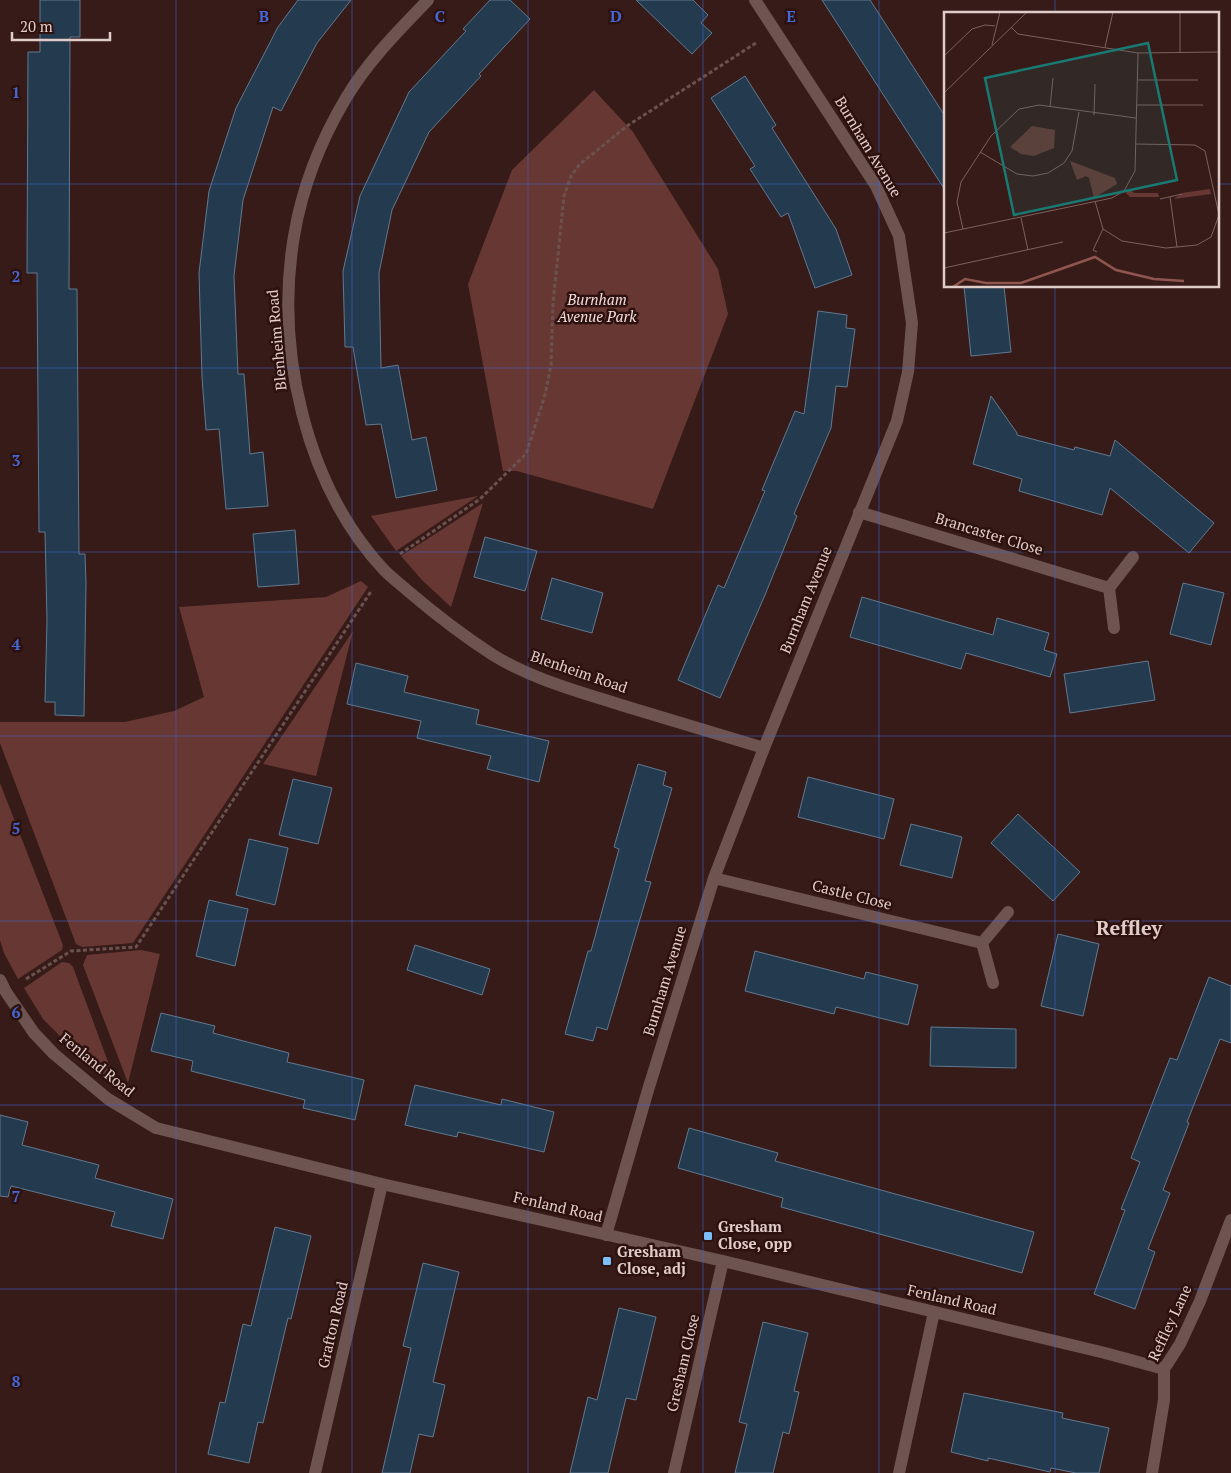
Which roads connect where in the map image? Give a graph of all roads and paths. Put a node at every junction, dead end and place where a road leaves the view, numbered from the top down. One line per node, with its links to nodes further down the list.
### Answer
1 (428, 0): 6 (street, Blenheim Road)
2 (755, 0): 3 (street, Burnham Avenue)
3 (776, 31): 4 (street, Burnham Avenue); 6 (path)
4 (859, 512): 7 (street, Brancaster Close); 9 (street, Burnham Avenue)
5 (1133, 557): 7 (street)
6 (384, 570): 9 (street, Blenheim Road); 14 (path)
7 (1109, 588): 8 (street)
8 (1114, 628)
9 (764, 748): 10 (street, Burnham Avenue)
10 (714, 878): 12 (street, Castle Close); 17 (street, Burnham Avenue)
11 (1008, 912): 12 (street)
12 (982, 943): 13 (street)
13 (993, 983)
14 (3, 986): 15 (street, Fenland Road)
15 (382, 1184): 17 (street, Fenland Road); 21 (street, Grafton Road)
16 (1231, 1220): 20 (street, Reffley Lane)
17 (606, 1235): 18 (street, Fenland Road)
18 (723, 1261): 19 (street, Fenland Road); 22 (street, Gresham Close)
19 (934, 1312): 20 (street, Fenland Road); 23 (street)
20 (1164, 1369): 24 (street, Reffley Lane)
21 (315, 1473)
22 (674, 1473)
23 (899, 1473)
24 (1152, 1473)

